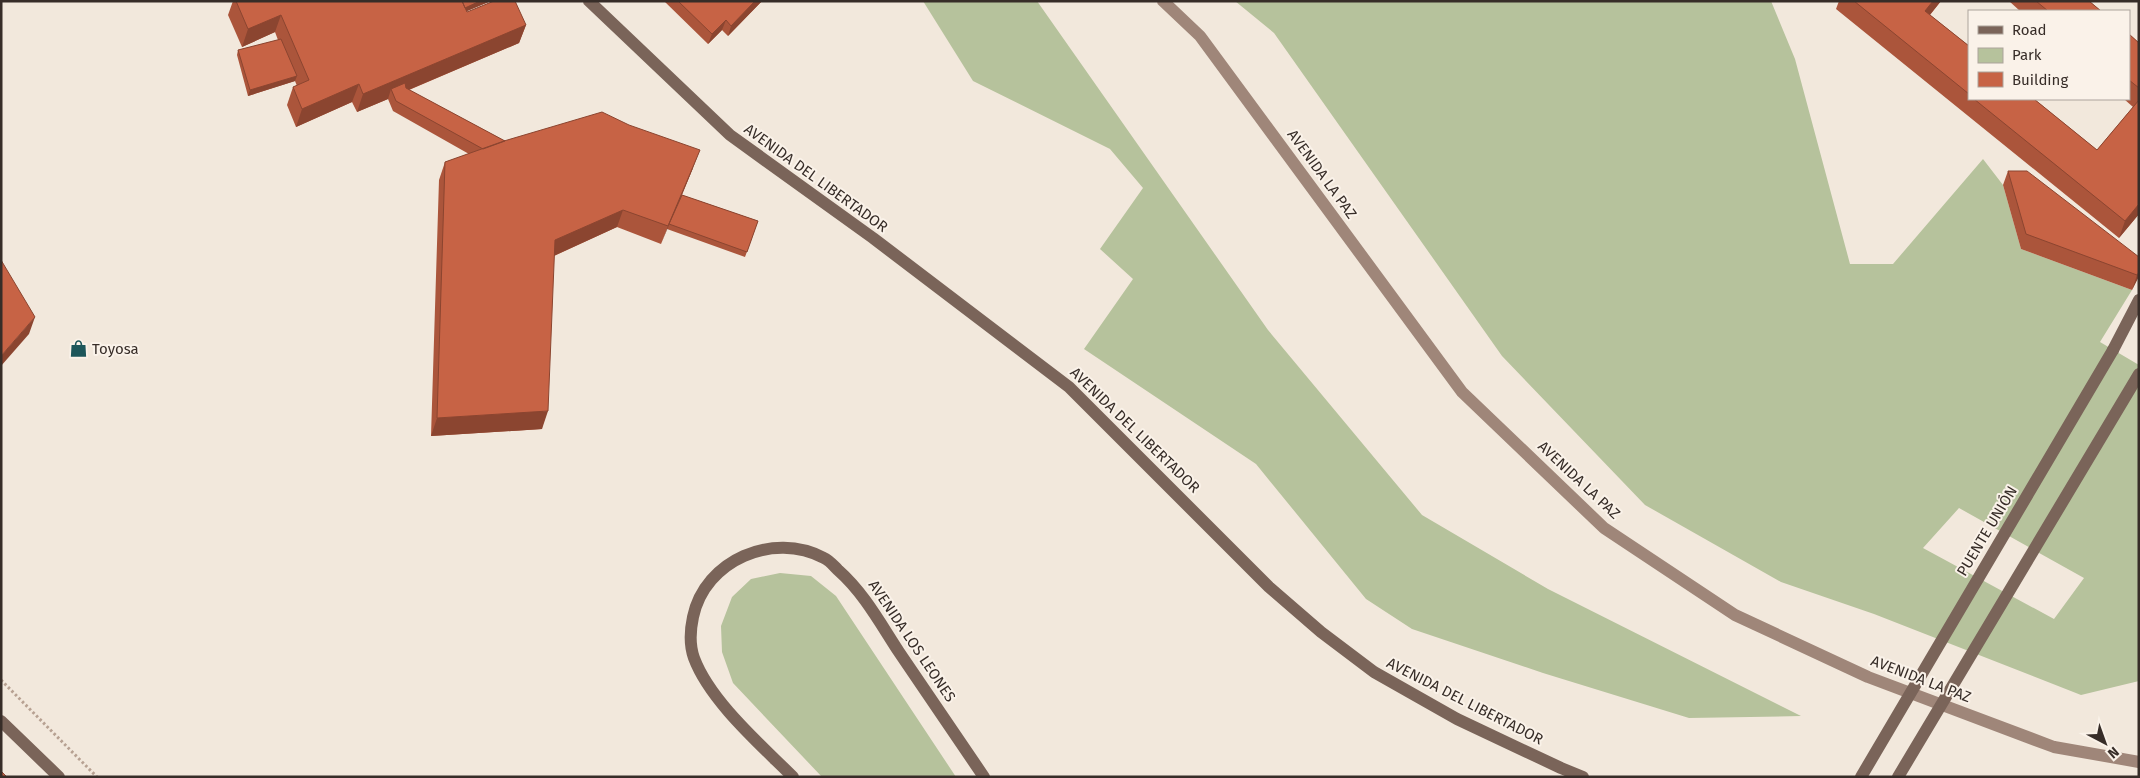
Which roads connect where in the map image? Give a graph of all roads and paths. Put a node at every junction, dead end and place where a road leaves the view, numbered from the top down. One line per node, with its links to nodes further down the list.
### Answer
1 (589, 1): 12 (main road, AVENIDA DEL LIBERTADOR)
2 (1163, 1): 7 (main road, AVENIDA LA PAZ)
3 (2139, 300): 13 (main road, PUENTE UNIÓN, bridge)
4 (2139, 374): 14 (main road, bridge)
5 (1, 680): 9 (path)
6 (1, 721): 8 (main road)
7 (2139, 762)
8 (59, 777)
9 (97, 777)
10 (793, 777): 11 (main road, AVENIDA LOS LEONES)
11 (984, 777)
12 (1583, 777)
13 (1861, 777)
14 (1898, 777)

